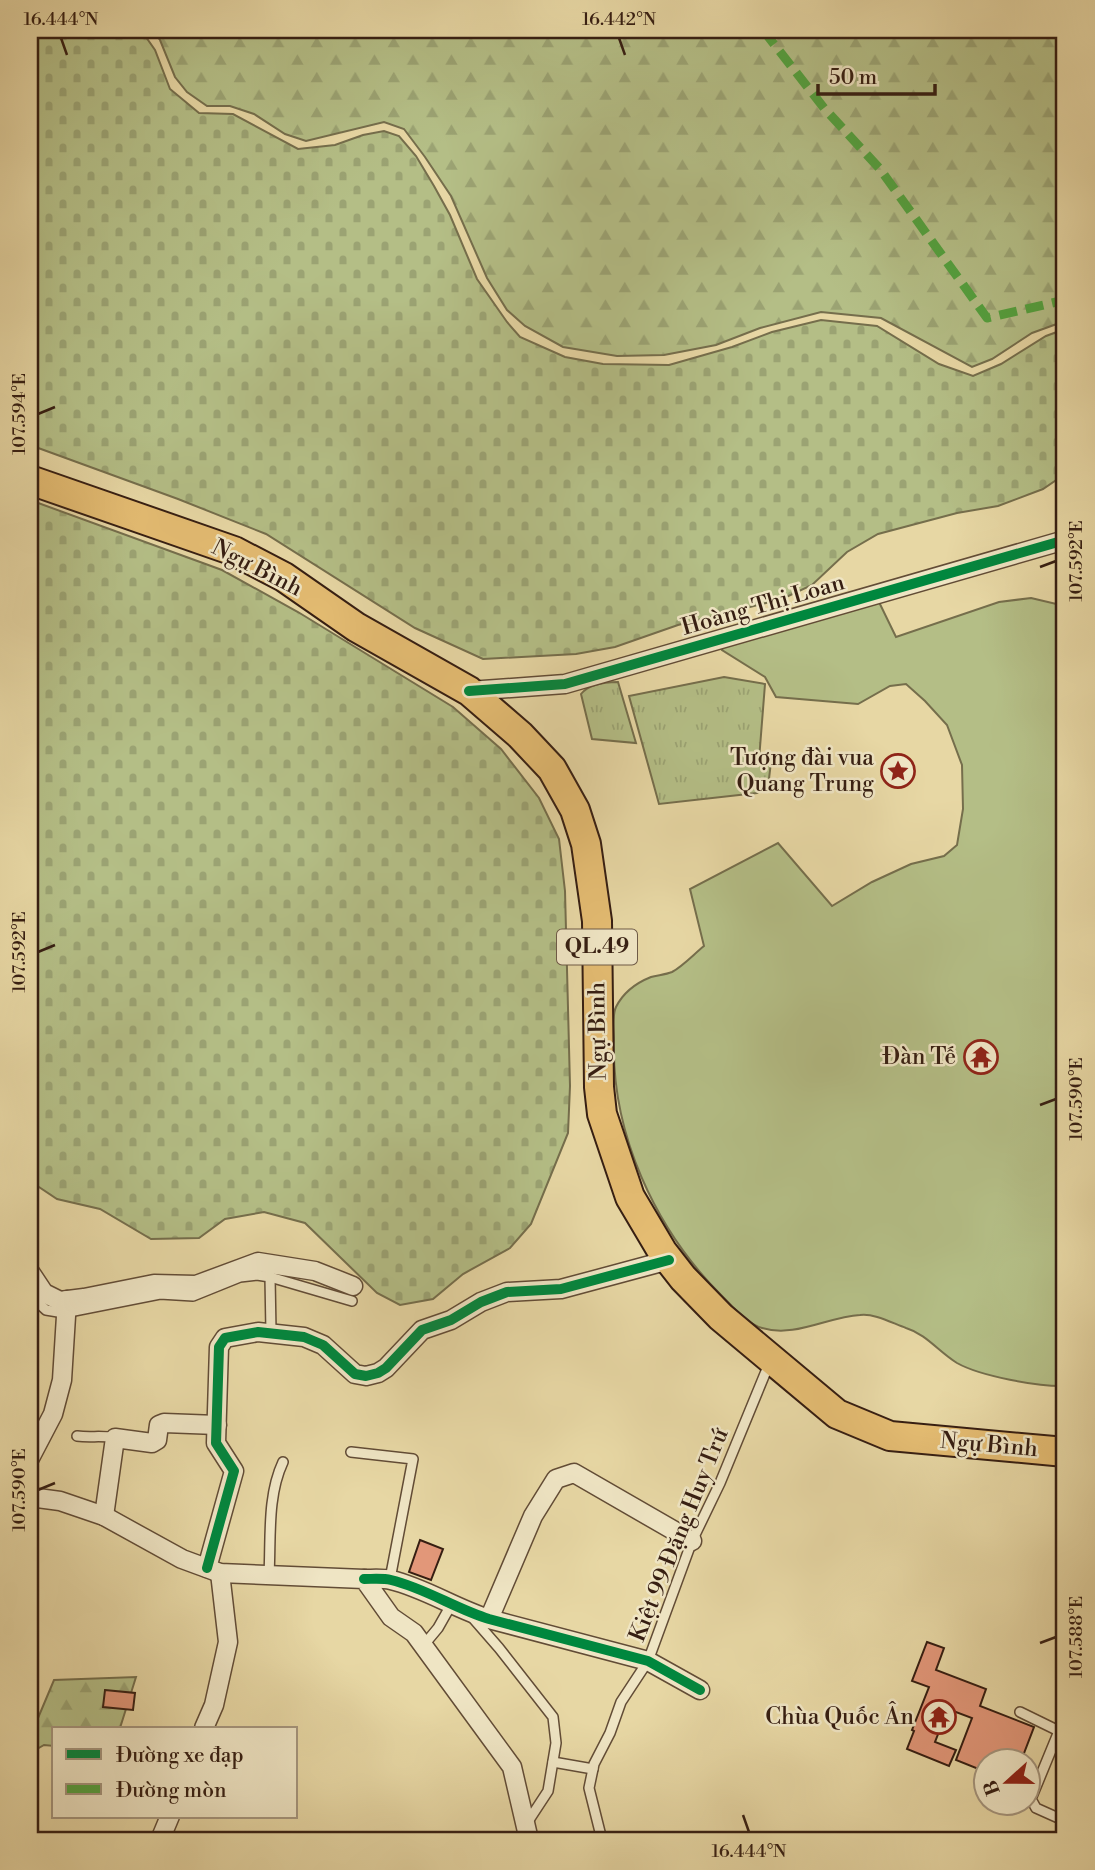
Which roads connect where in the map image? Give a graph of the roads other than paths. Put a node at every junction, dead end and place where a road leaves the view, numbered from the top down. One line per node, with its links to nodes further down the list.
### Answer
1 (30, 480): 3 (highway, Ngự Bình / QL.49)
2 (1065, 540): 3 (street, Hoàng Thị Loan)
3 (469, 691): 4 (highway, Ngự Bình / QL.49)
4 (669, 1260): 10 (street); 11 (highway, Ngự Bình / QL.49)
5 (270, 1270): 7 (street); 9 (street); 10 (lane)
6 (30, 1272): 9 (street)
7 (352, 1293)
8 (30, 1295): 9 (lane)
9 (67, 1306): 17 (street)
10 (271, 1332): 12 (street)
11 (771, 1359): 16 (highway, Ngự Bình / QL.49); 21 (lane, Kiệt 99 Đặng Huy Trứ)
12 (217, 1425): 14 (street); 22 (street)
13 (77, 1436): 14 (lane)
14 (115, 1437): 20 (street)
15 (351, 1452): 25 (lane)
16 (1065, 1452)
17 (30, 1458)
18 (283, 1462): 23 (lane)
19 (30, 1497): 20 (street)
20 (104, 1516): 22 (street)
21 (692, 1541): 27 (street); 29 (lane, Kiệt 99 Đặng Huy Trứ)
22 (214, 1570): 23 (street); 32 (street)
23 (269, 1575): 24 (street)
24 (364, 1578): 25 (street); 28 (street)
25 (390, 1579): 26 (street)
26 (459, 1609): 27 (street); 28 (lane); 34 (lane)
27 (489, 1619): 29 (street)
28 (423, 1646): 38 (street)
29 (648, 1661): 30 (street); 35 (lane, Kiệt 99 Đặng Huy Trứ)
30 (700, 1690)
31 (1020, 1712): 33 (lane)
32 (204, 1727)
33 (1062, 1732): 37 (lane)
34 (553, 1762): 35 (lane); 38 (lane)
35 (593, 1769): 40 (lane, Kiệt 99 Đặng Huy Trứ)
36 (169, 1818): 39 (street)
37 (1065, 1821)
38 (528, 1832)
39 (160, 1840)
40 (602, 1840)

